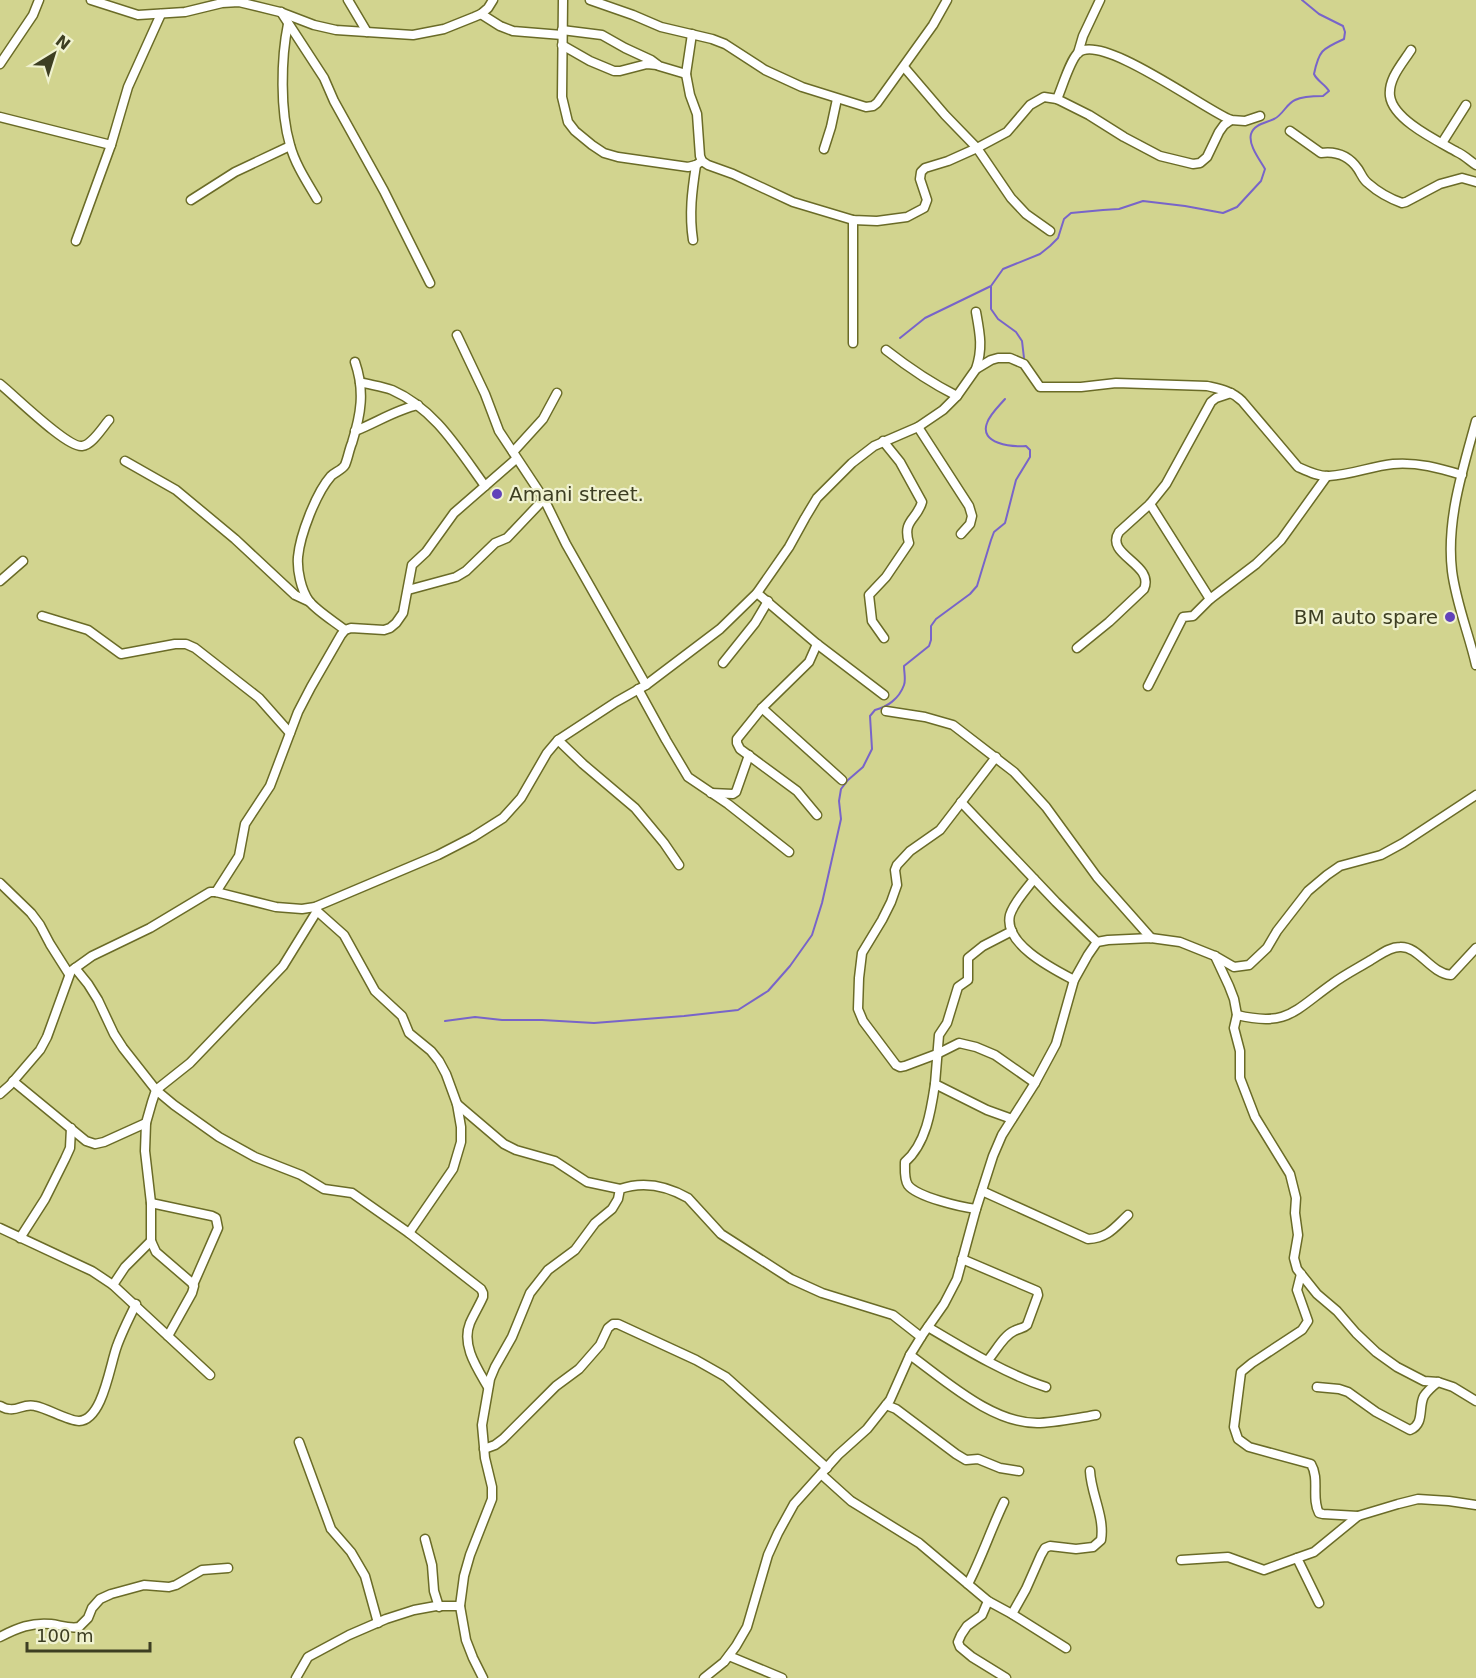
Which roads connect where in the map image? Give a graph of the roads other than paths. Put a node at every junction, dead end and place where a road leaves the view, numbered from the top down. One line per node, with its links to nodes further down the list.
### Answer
1 (39, 0): 22 (street)
2 (91, 0): 11 (street)
3 (348, 0): 16 (street)
4 (493, 0): 14 (street)
5 (563, 0): 17 (street)
6 (590, 0): 18 (street)
7 (947, 0): 24 (street)
8 (1100, 0): 21 (street)
9 (221, 1): 10 (street); 13 (street)
10 (240, 1): 12 (street)
11 (116, 4): 13 (street)
12 (280, 12): 15 (street); 16 (street)
13 (161, 14): 34 (street)
14 (481, 14): 16 (street); 17 (street)
15 (288, 24): 35 (street); 47 (street)
16 (367, 32)
17 (562, 33): 19 (street); 23 (street)
18 (692, 34): 25 (street); 26 (street)
19 (562, 45): 23 (street); 38 (street)
20 (1411, 50): 33 (street)
21 (1078, 53): 27 (street); 31 (street)
22 (0, 64)
23 (659, 66): 25 (street)
24 (904, 67): 26 (street); 36 (street)
25 (686, 74): 38 (street)
26 (837, 99): 37 (street)
27 (1057, 99): 31 (street); 36 (street)
28 (1466, 105): 33 (street)
29 (1260, 116): 31 (street)
30 (0, 117): 34 (street)
31 (1231, 120)
32 (1290, 131): 40 (street)
33 (1442, 143): 39 (street)
34 (111, 145): 46 (street)
35 (290, 146): 41 (street); 42 (street)
36 (977, 148): 43 (street); 44 (street)
37 (824, 149)
38 (699, 163): 43 (street); 45 (street)
39 (1476, 165)
40 (1476, 182)
41 (317, 199)
42 (191, 200)
43 (853, 219): 50 (street)
44 (1050, 231)
45 (693, 240)
46 (76, 241)
47 (430, 283)
48 (976, 312): 53 (street)
49 (457, 335): 67 (street)
50 (853, 343)
51 (886, 350): 59 (street)
52 (355, 362): 54 (street)
53 (976, 369): 58 (street); 59 (street)
54 (360, 382): 61 (street); 65 (street)
55 (0, 384): 56 (street)
56 (8, 390): 60 (street); 62 (street)
57 (557, 393): 67 (street)
58 (1232, 393): 70 (street); 73 (street)
59 (957, 396): 64 (street)
60 (0, 399)
61 (418, 405): 65 (street); 71 (street)
62 (109, 420)
63 (1476, 421): 69 (street)
64 (918, 427): 66 (street); 74 (street)
65 (355, 431): 81 (street)
66 (883, 441): 78 (street); 84 (street)
67 (515, 455): 71 (street); 72 (street)
68 (125, 461): 81 (street)
69 (1462, 475): 70 (street); 88 (street)
70 (1327, 476): 79 (street)
71 (485, 486): 77 (street)
72 (544, 499): 77 (street); 90 (street)
73 (1150, 504): 79 (street); 86 (street)
74 (961, 534)
75 (23, 561): 76 (street)
76 (0, 580)
77 (408, 590): 83 (street)
78 (758, 592): 80 (street); 90 (street)
79 (1210, 599): 89 (street)
80 (768, 601): 85 (street); 87 (street)
81 (310, 602): 83 (street)
82 (42, 616): 94 (street)
83 (345, 630): 94 (street)
84 (884, 638)
85 (817, 644): 91 (street); 92 (street)
86 (1077, 648)
87 (723, 663)
88 (1476, 665)
89 (1148, 686)
90 (642, 687): 95 (street); 99 (street)
91 (884, 695)
92 (762, 708): 96 (street); 98 (street)
93 (886, 711): 97 (street)
94 (290, 733): 107 (street)
95 (558, 740): 104 (street); 108 (street)
96 (749, 755): 99 (street); 102 (street)
97 (996, 757): 101 (street); 110 (street)
98 (842, 780)
99 (711, 793): 103 (street)
100 (1476, 795): 113 (street)
101 (961, 802): 105 (street); 117 (street)
102 (817, 815)
103 (789, 852)
104 (679, 865)
105 (1034, 879): 109 (street); 111 (street)
106 (0, 883): 114 (street)
107 (216, 892): 108 (street); 114 (street)
108 (316, 909): 121 (street); 123 (street)
109 (1012, 931): 115 (street); 117 (street)
110 (1151, 938): 111 (street); 113 (street)
111 (1097, 942): 115 (street)
112 (1476, 948): 116 (street)
113 (1215, 956): 116 (street)
114 (72, 971): 118 (street); 121 (street)
115 (1074, 980): 119 (street)
116 (1237, 1016): 137 (street)
117 (937, 1054): 119 (street); 120 (street)
118 (13, 1081): 122 (street); 126 (street)
119 (1035, 1083): 124 (street)
120 (935, 1084): 124 (street); 130 (street)
121 (156, 1090): 125 (street); 133 (street)
122 (0, 1094)
123 (457, 1104): 127 (street); 133 (street)
124 (1012, 1119): 128 (street)
125 (146, 1123): 126 (street); 129 (street)
126 (71, 1128): 134 (street)
127 (620, 1190): 143 (street); 148 (street)
128 (982, 1191): 130 (street); 131 (street)
129 (151, 1203): 135 (street); 139 (street)
130 (976, 1209): 136 (street)
131 (1128, 1215)
132 (0, 1228): 134 (street)
133 (409, 1233): 148 (street)
134 (20, 1238): 138 (street)
135 (150, 1240): 138 (street); 139 (street)
136 (962, 1259): 141 (street); 145 (street)
137 (1301, 1274): 147 (street); 162 (street)
138 (113, 1285): 140 (street)
139 (193, 1285): 142 (street)
140 (136, 1304): 142 (street); 153 (street)
141 (928, 1327): 143 (street); 145 (street)
142 (168, 1336): 146 (street)
143 (921, 1337): 144 (street)
144 (910, 1355): 152 (street); 154 (street)
145 (988, 1360): 149 (street)
146 (210, 1375)
147 (1438, 1382): 150 (street); 151 (street)
148 (488, 1387): 156 (street)
149 (1046, 1387)
150 (1317, 1387)
151 (1476, 1401)
152 (886, 1405): 157 (street); 159 (street)
153 (0, 1406)
154 (1096, 1415)
155 (298, 1442): 173 (street)
156 (484, 1449): 157 (street); 170 (street)
157 (824, 1471): 167 (street); 176 (street)
158 (1090, 1471): 172 (street)
159 (1019, 1472)
160 (1004, 1502): 167 (street)
161 (1476, 1505): 162 (street)
162 (1358, 1516): 164 (street)
163 (425, 1539): 171 (street)
164 (1297, 1558): 165 (street); 169 (street)
165 (1181, 1560)
166 (228, 1568): 174 (street)
167 (968, 1584): 168 (street)
168 (988, 1601): 172 (street); 181 (street)
169 (1319, 1603)
170 (460, 1606): 171 (street); 178 (street)
171 (439, 1607): 173 (street)
172 (1012, 1614): 175 (street)
173 (378, 1623): 177 (street)
174 (0, 1637)
175 (1066, 1648)
176 (729, 1656): 179 (street); 180 (street)
177 (296, 1678)
178 (483, 1678)
179 (704, 1678)
180 (782, 1678)
181 (1006, 1678)

